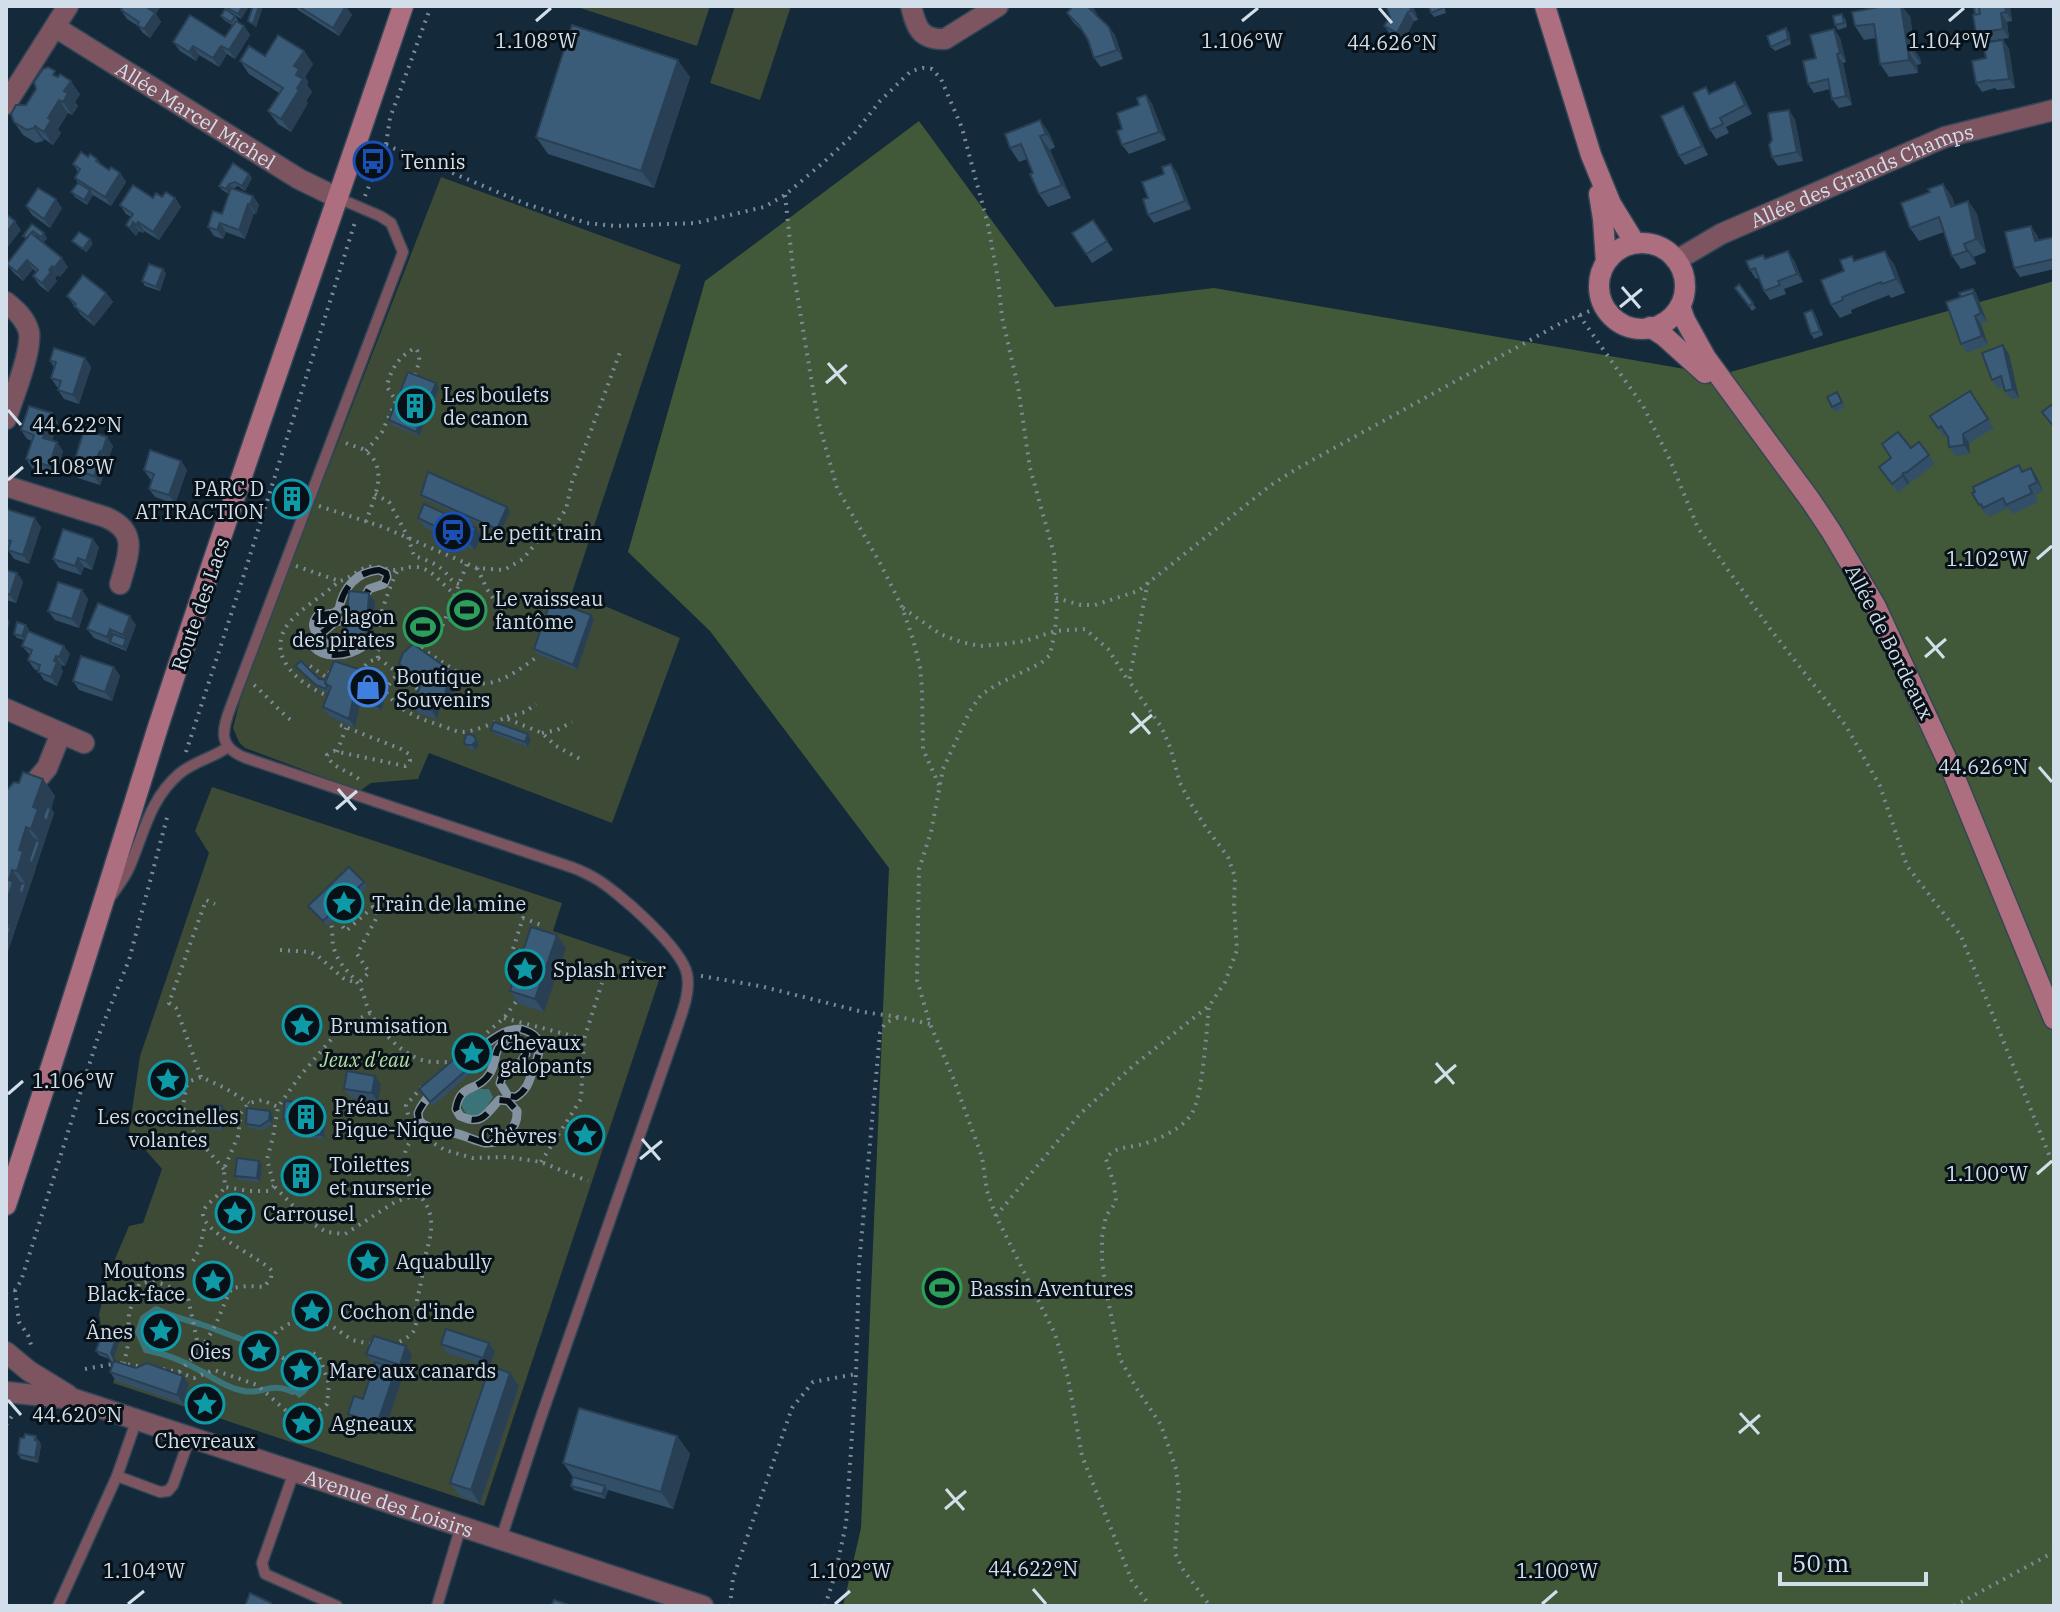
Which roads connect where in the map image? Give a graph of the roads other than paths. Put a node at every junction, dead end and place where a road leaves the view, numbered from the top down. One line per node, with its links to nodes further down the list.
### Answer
1 (68, 6): 6 (street)
2 (403, 6): 10 (main road, Route des Lacs)
3 (911, 6): 4 (street)
4 (998, 6)
5 (1545, 6): 9 (main road)
6 (55, 27): 7 (street); 10 (street, Allée Marcel Michel)
7 (6, 104)
8 (2054, 110): 12 (street, Allée des Grands Champs)
9 (1591, 155): 11 (main road); 13 (main road)
10 (338, 198): 24 (lane); 26 (main road, Route des Lacs)
11 (1635, 243): 12 (main road); 13 (main road)
12 (1677, 260): 15 (main road)
13 (1606, 262): 16 (main road)
14 (6, 302): 18 (street)
15 (1680, 306): 16 (main road); 17 (main road, Allée de Bordeaux)
16 (1650, 327): 17 (main road, Allée de Bordeaux)
17 (1747, 416): 27 (main road, Allée de Bordeaux)
18 (6, 419)
19 (6, 486): 20 (street)
20 (120, 584)
21 (6, 709): 22 (street)
22 (61, 733): 23 (street); 25 (street)
23 (84, 743)
24 (228, 747): 26 (lane); 37 (lane)
25 (6, 816)
26 (99, 917): 28 (main road, Route des Lacs)
27 (2054, 1019)
28 (6, 1205)
29 (6, 1352): 31 (street, Avenue des Loisirs)
30 (6, 1392): 31 (street, Avenue des Loisirs)
31 (74, 1399): 32 (street, Avenue des Loisirs)
32 (137, 1419): 33 (street, Avenue des Loisirs); 35 (lane)
33 (190, 1437): 34 (street, Avenue des Loisirs); 35 (lane)
34 (294, 1472): 36 (street, Avenue des Loisirs); 39 (lane)
35 (117, 1476): 38 (lane)
36 (461, 1526): 37 (street, Avenue des Loisirs); 40 (lane)
37 (501, 1539): 41 (street, Avenue des Loisirs)
38 (58, 1606)
39 (337, 1606)
40 (437, 1606)
41 (703, 1606)

